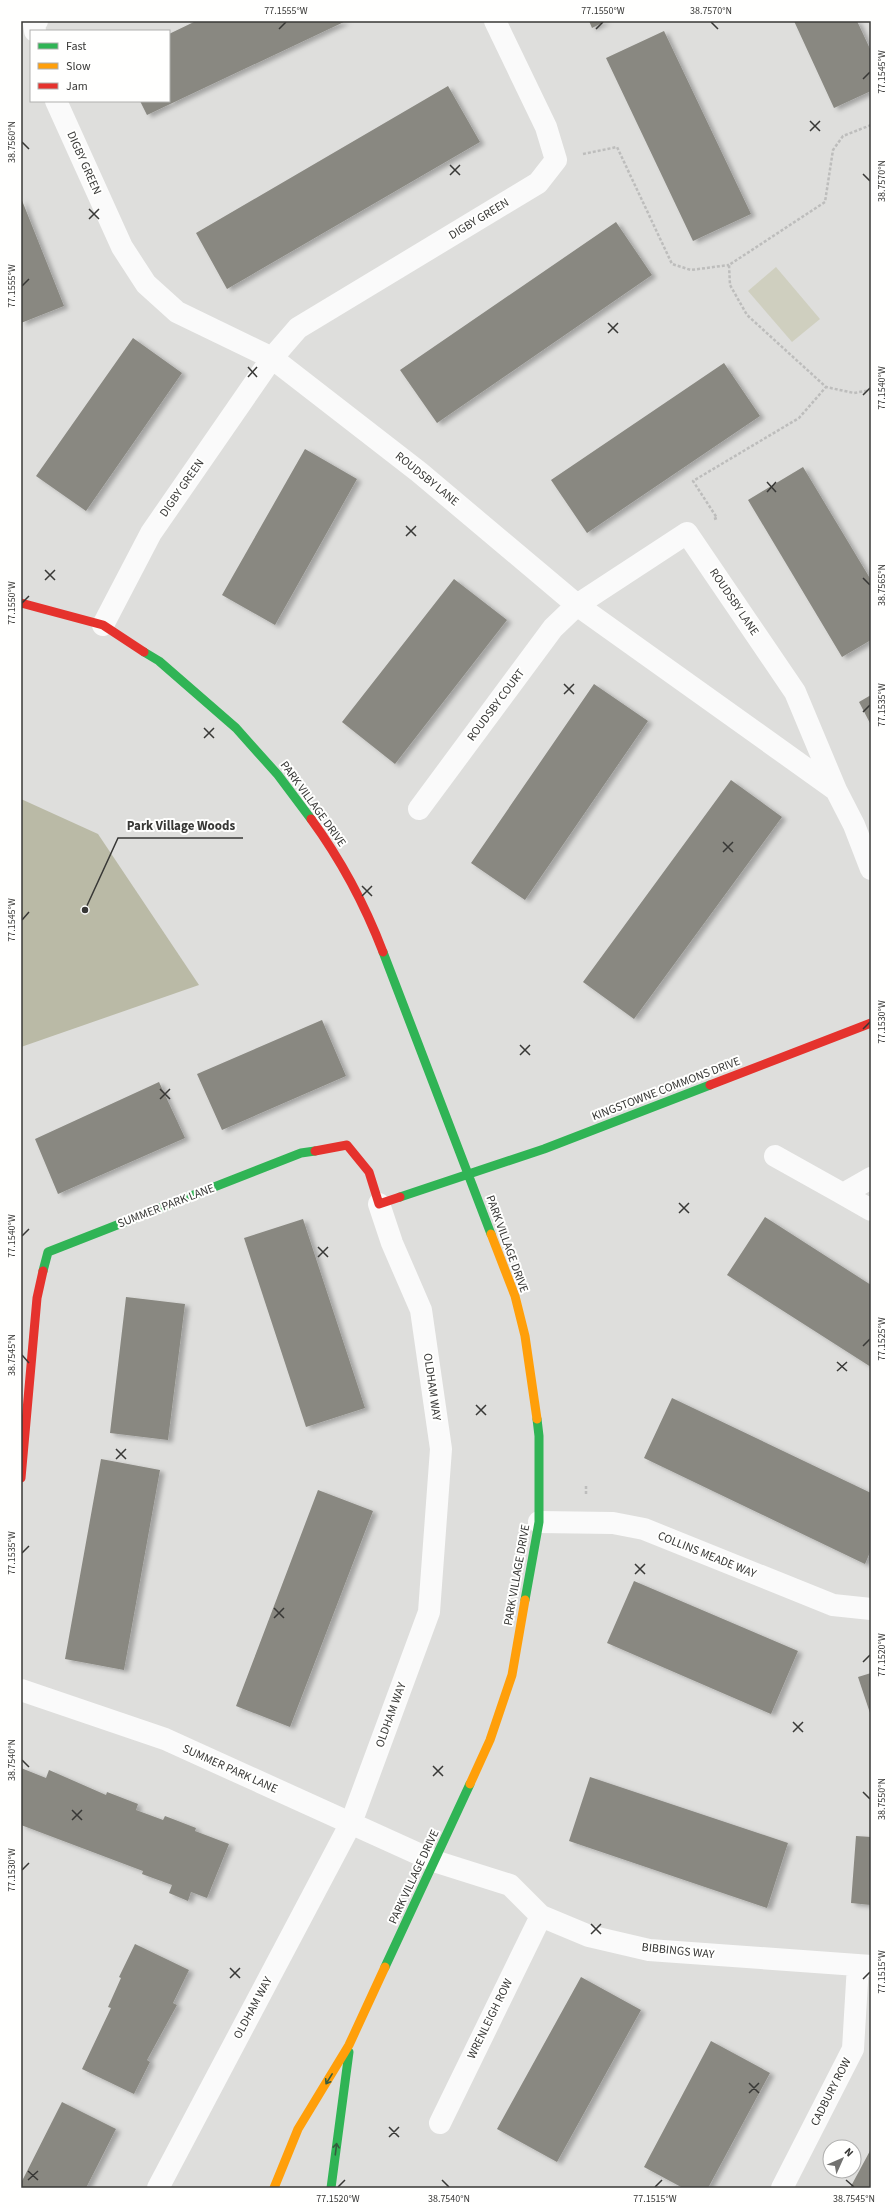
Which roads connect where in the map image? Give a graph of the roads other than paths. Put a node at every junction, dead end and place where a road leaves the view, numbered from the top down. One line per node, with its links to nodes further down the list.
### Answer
1 (37, 21): 3 (street)
2 (495, 21): 5 (street, DIGBY GREEN)
3 (35, 30)
4 (56, 102): 5 (street, DIGBY GREEN)
5 (272, 358): 7 (street, ROUDSBY LANE); 8 (street, DIGBY GREEN)
6 (21, 603): 8 (street, PARK VILLAGE DRIVE)
7 (577, 605): 9 (street, ROUDSBY LANE); 9 (street, ROUDSBY LANE); 10 (street, ROUDSBY COURT)
8 (103, 625): 14 (street, PARK VILLAGE DRIVE)
9 (836, 790): 11 (street, ROUDSBY LANE)
10 (419, 809)
11 (871, 869)
12 (871, 1023): 14 (street, KINGSTOWNE COMMONS DRIVE)
13 (775, 1156): 16 (street)
14 (469, 1174): 17 (street); 20 (street, PARK VILLAGE DRIVE)
15 (871, 1178): 16 (street)
16 (843, 1194): 18 (street)
17 (379, 1204): 19 (street, SUMMER PARK LANE); 23 (street, OLDHAM WAY)
18 (871, 1210)
19 (21, 1478)
20 (539, 1522): 21 (street, COLLINS MEADE WAY); 24 (street, PARK VILLAGE DRIVE)
21 (871, 1609)
22 (21, 1690): 23 (street, SUMMER PARK LANE)
23 (351, 1823): 24 (street, SUMMER PARK LANE); 29 (street, OLDHAM WAY)
24 (434, 1861): 25 (street, BIBBINGS WAY); 27 (street, PARK VILLAGE DRIVE)
25 (541, 1916): 26 (street, BIBBINGS WAY); 28 (street, WRENLEIGH ROW)
26 (865, 1966): 32 (street, CADBURY ROW)
27 (350, 2045): 30 (street, PARK VILLAGE DRIVE, one-way to 30); 31 (street, PARK VILLAGE DRIVE, one-way to 27)
28 (440, 2122)
29 (158, 2188)
30 (274, 2188)
31 (331, 2188)
32 (782, 2188)

